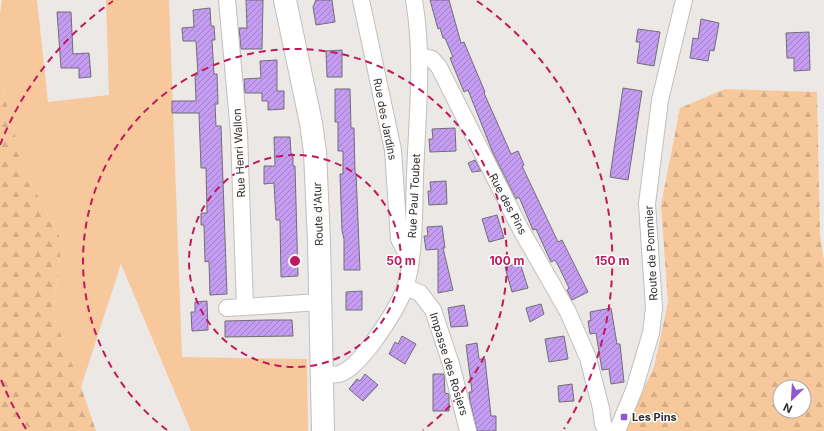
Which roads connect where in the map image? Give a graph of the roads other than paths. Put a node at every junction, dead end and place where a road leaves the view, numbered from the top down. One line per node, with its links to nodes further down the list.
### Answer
1 (227, 0): 10 (street, Rue Henri Wallon)
2 (285, 0): 9 (main road, Route d'Atur)
3 (361, 0): 7 (street, Rue des Jardins)
4 (414, 0): 6 (street, Rue Paul Toubet)
5 (684, 0): 16 (street, Route de Pommier)
6 (420, 56): 7 (street, Rue Paul Toubet); 15 (street, Rue des Pins)
7 (410, 260): 8 (street, Rue Paul Toubet)
8 (405, 287): 12 (street, Rue Paul Toubet); 14 (street, Impasse des Rosiers)
9 (319, 302): 10 (street); 12 (main road, Route d'Atur)
10 (245, 307): 11 (street)
11 (227, 308)
12 (321, 374): 13 (main road, Route d'Atur)
13 (323, 431)
14 (468, 431)
15 (607, 431)
16 (617, 431)

